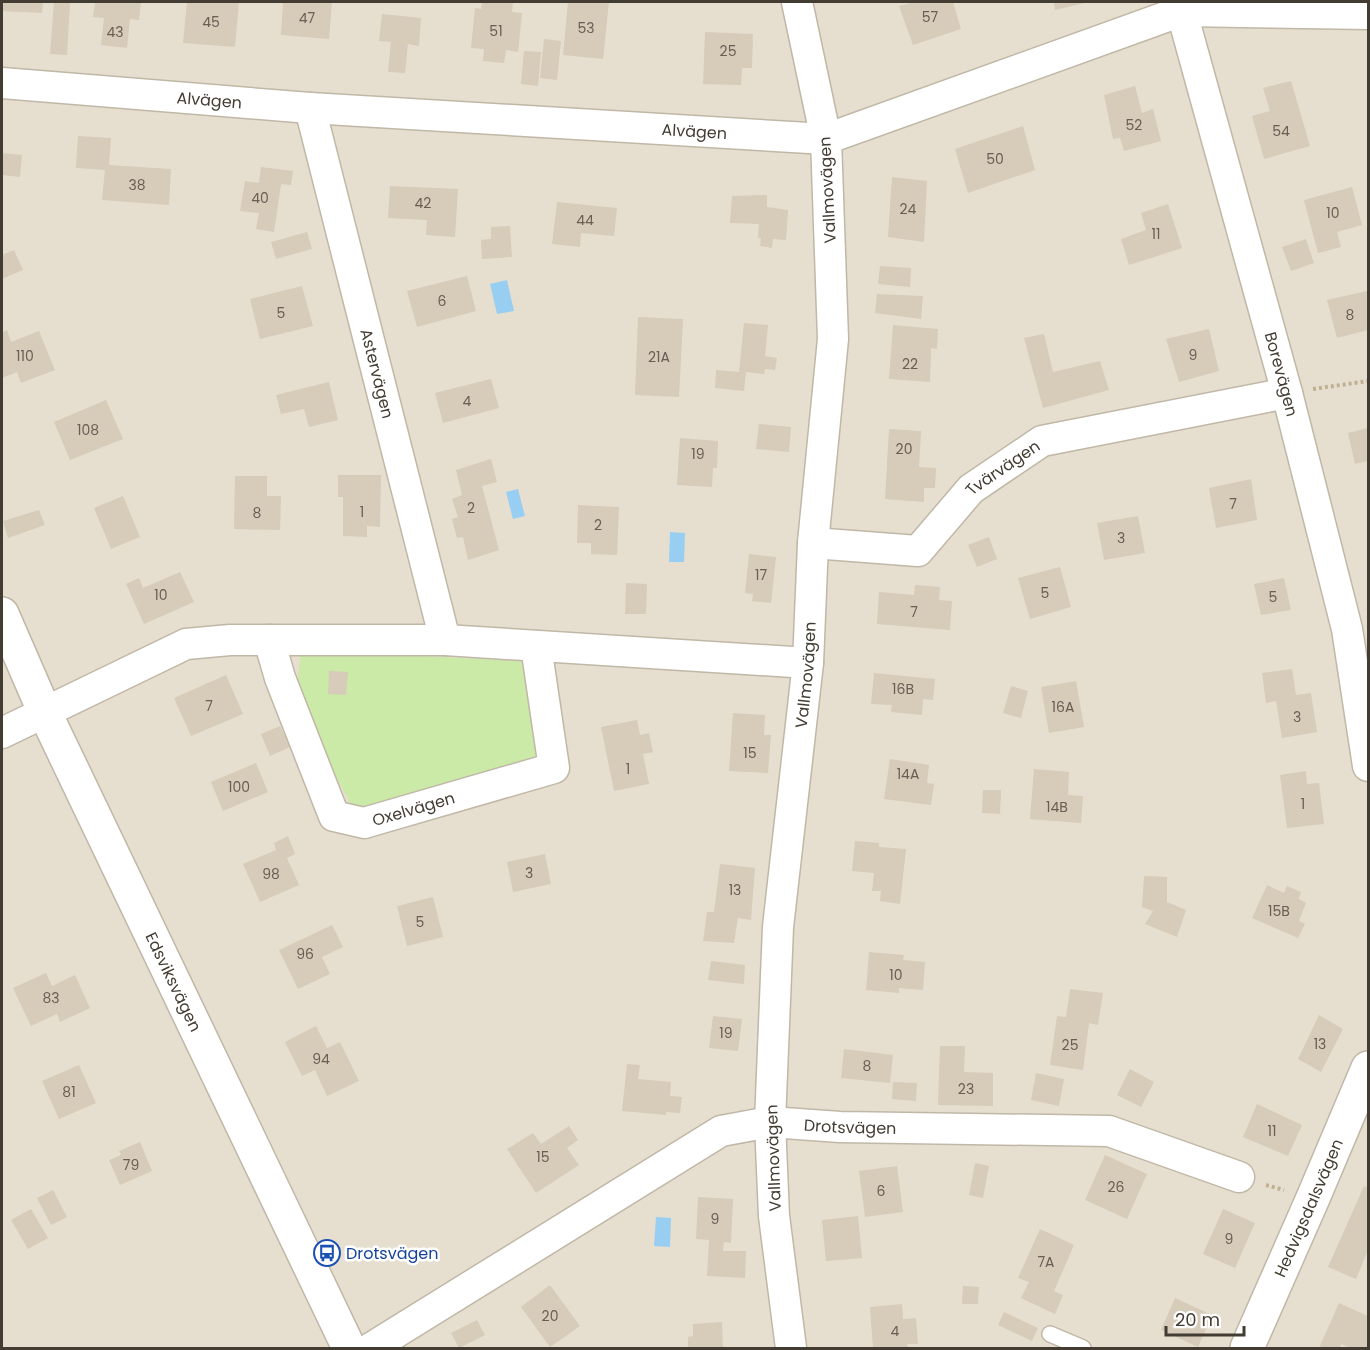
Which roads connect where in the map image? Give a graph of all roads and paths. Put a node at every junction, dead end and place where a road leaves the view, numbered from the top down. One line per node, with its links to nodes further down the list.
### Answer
1 (797, 2): 6 (street, Vallmovägen)
2 (1180, 6): 3 (street, Alvägen); 6 (street, Alvägen); 8 (street, Borevägen)
3 (1368, 14)
4 (2, 83): 5 (street, Alvägen)
5 (310, 108): 6 (street, Alvägen); 12 (street, Astervägen)
6 (826, 139): 9 (street, Vallmovägen)
7 (1368, 381): 8 (path)
8 (1287, 393): 9 (street, Tvärvägen); 17 (street, Borevägen)
9 (813, 543): 14 (street, Vallmovägen)
10 (2, 614): 15 (street, Edsviksvägen)
11 (269, 640): 12 (street); 13 (street, Oxelvägen); 15 (street)
12 (446, 640): 13 (street)
13 (536, 646): 14 (street)
14 (808, 663): 19 (street, Vallmovägen)
15 (45, 713): 16 (street); 23 (street, Edsviksvägen)
16 (2, 733)
17 (1368, 755)
18 (1368, 1068): 21 (street, Hedvigsdalsvägen)
19 (770, 1122): 20 (street, Drotsvägen); 24 (street, Drotsvägen); 25 (street, Vallmovägen)
20 (1239, 1177): 21 (path)
21 (1313, 1198): 27 (street, Hedvigsdalsvägen)
22 (1050, 1334): 26 (lane)
23 (349, 1348)
24 (371, 1348)
25 (790, 1348)
26 (1083, 1348)
27 (1247, 1348)

